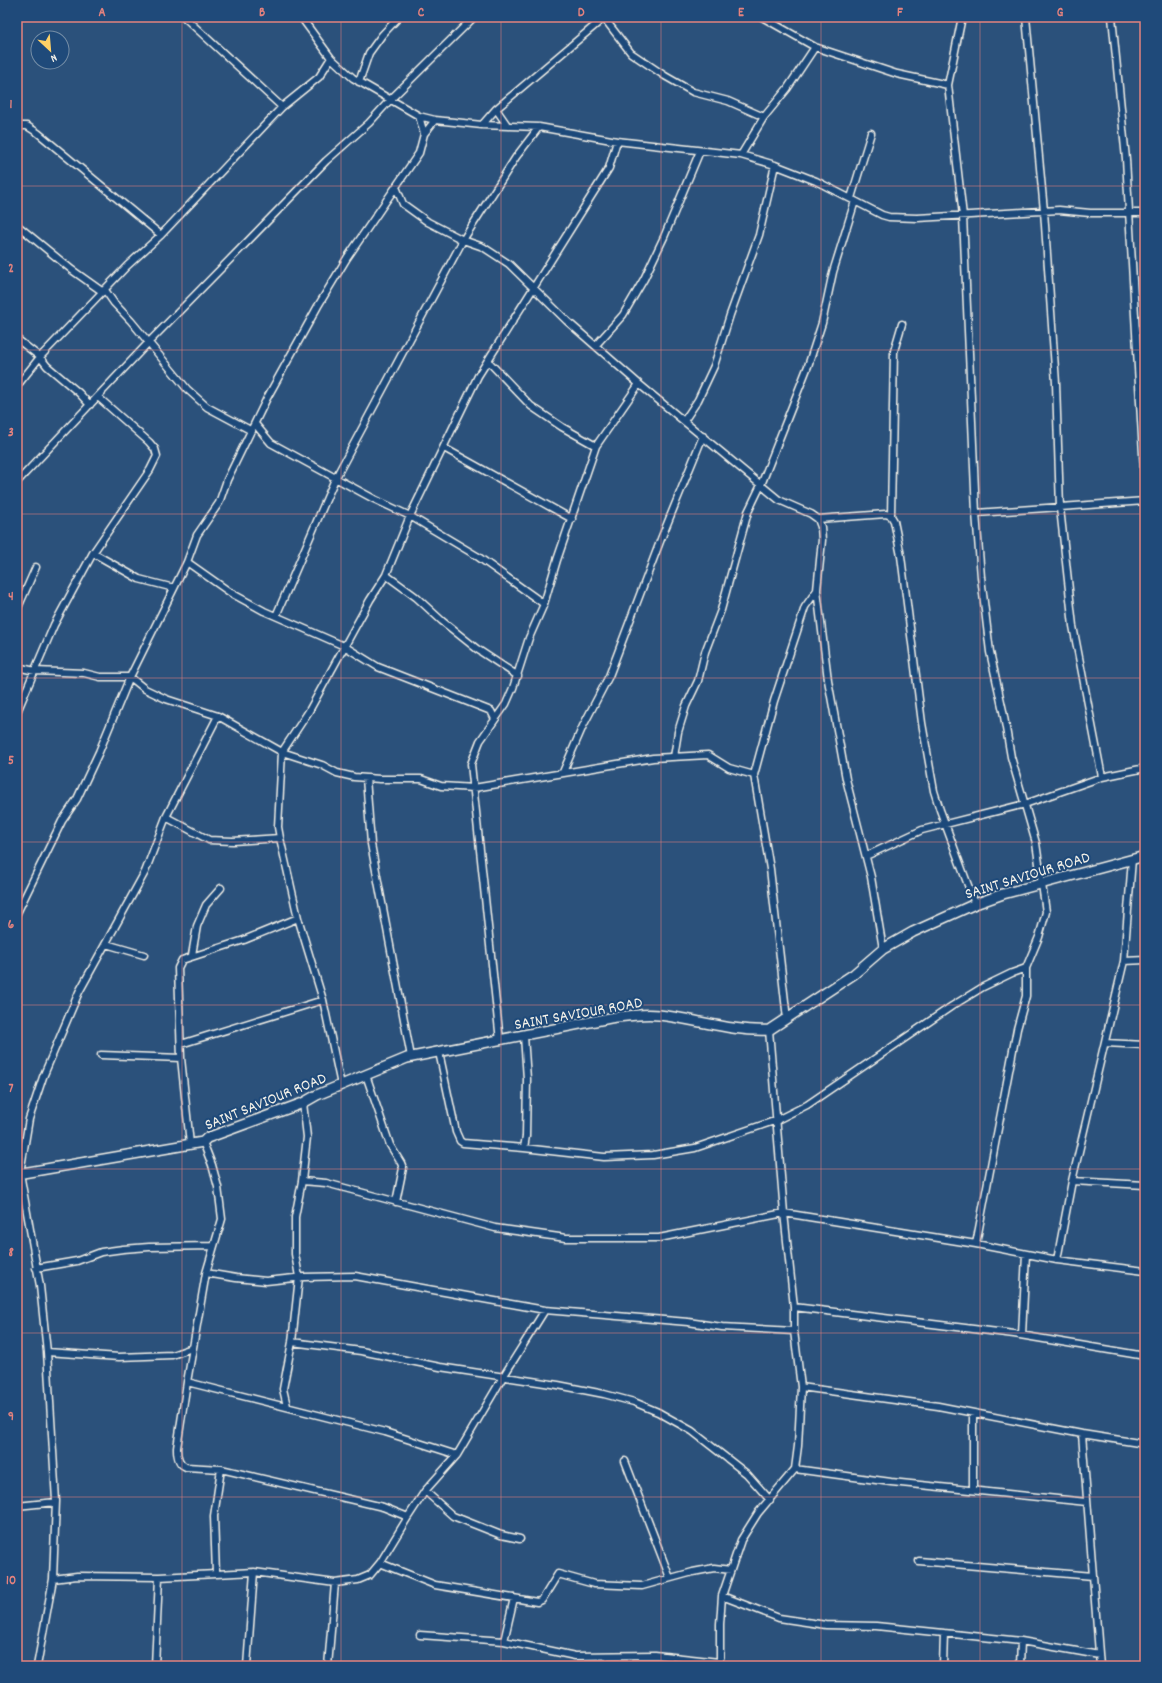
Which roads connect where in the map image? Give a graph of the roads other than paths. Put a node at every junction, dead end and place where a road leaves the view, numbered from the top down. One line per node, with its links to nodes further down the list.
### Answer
1 (184, 17): 15 (street)
2 (301, 17): 11 (street)
3 (399, 17): 12 (street)
4 (474, 17): 14 (street)
5 (604, 17): 16 (street); 18 (street)
6 (762, 17): 10 (street)
7 (962, 17): 13 (street)
8 (1026, 17): 32 (street)
9 (1112, 17): 33 (street)
10 (815, 47): 13 (street); 18 (street)
11 (331, 58): 12 (street); 15 (street)
12 (359, 82): 14 (street)
13 (948, 85): 35 (street)
14 (390, 100): 17 (street); 43 (street)
15 (282, 107): 37 (street)
16 (496, 109): 20 (street); 21 (street)
17 (419, 116): 19 (street); 25 (street)
18 (764, 117): 28 (street)
19 (435, 120): 20 (street); 25 (street)
20 (482, 125): 21 (street)
21 (507, 125): 23 (street)
22 (17, 126): 37 (street)
23 (539, 127): 26 (street); 38 (street)
24 (870, 133): 31 (street)
25 (424, 134): 30 (street)
26 (617, 140): 27 (street); 39 (street)
27 (700, 151): 28 (street); 44 (street)
28 (741, 155): 29 (street)
29 (775, 165): 31 (street); 51 (street)
30 (396, 187): 38 (street); 52 (street)
31 (853, 200): 35 (street); 59 (street)
32 (1044, 211): 33 (street); 35 (street); 62 (street)
33 (1130, 213): 34 (street); 60 (street)
34 (1145, 213)
35 (963, 216): 63 (street)
36 (17, 225): 40 (street)
37 (161, 235): 40 (street)
38 (463, 240): 39 (street); 57 (street)
39 (534, 287): 44 (street); 46 (street)
40 (104, 291): 43 (street); 45 (street)
41 (902, 324): 65 (street)
42 (17, 339): 45 (street)
43 (149, 342): 49 (street); 53 (street)
44 (596, 345): 47 (street)
45 (40, 357): 48 (street); 50 (street)
46 (488, 361): 55 (street); 56 (street)
47 (639, 384): 51 (street); 55 (street)
48 (17, 386)
49 (98, 397): 50 (street); 68 (street)
50 (90, 405): 58 (street)
51 (684, 421): 54 (street)
52 (255, 424): 53 (street); 57 (street)
53 (252, 431): 69 (street)
54 (703, 436): 59 (street); 88 (street)
55 (596, 446): 66 (street)
56 (444, 448): 64 (street); 66 (street)
57 (336, 479): 64 (street); 76 (street)
58 (17, 482)
59 (761, 485): 67 (street); 86 (street)
60 (1145, 489)
61 (1145, 501): 62 (street)
62 (1060, 508): 63 (street); 90 (street)
63 (976, 513): 93 (street)
64 (410, 516): 71 (street); 74 (street)
65 (891, 516): 67 (street); 95 (street)
66 (572, 519): 74 (street)
67 (818, 520): 73 (street)
68 (93, 553): 72 (street); 79 (street)
69 (187, 562): 72 (street); 76 (street)
70 (36, 567): 75 (street)
71 (386, 575): 77 (street); 80 (street)
72 (174, 588): 81 (street)
73 (817, 590): 89 (street); 97 (street)
74 (544, 604): 80 (street)
75 (17, 610)
76 (276, 616): 77 (street)
77 (344, 646): 84 (street); 85 (street)
78 (17, 667): 79 (street)
79 (35, 671): 81 (street); 82 (street)
80 (518, 676): 84 (street)
81 (130, 677): 83 (street); 103 (street)
82 (17, 712)
83 (218, 716): 85 (street); 94 (street)
84 (495, 719): 92 (street)
85 (282, 752): 91 (street); 96 (street)
86 (674, 757): 88 (street); 89 (street)
87 (1145, 768): 90 (street)
88 (563, 772): 92 (street)
89 (754, 775): 113 (street)
90 (1102, 777): 93 (street)
91 (366, 778): 92 (street); 122 (street)
92 (474, 788): 116 (street)
93 (1025, 804): 95 (street); 100 (street)
94 (166, 817): 96 (street); 105 (street)
95 (945, 823): 97 (street); 102 (street)
96 (280, 838): 104 (street)
97 (866, 856): 106 (street)
98 (1145, 856): 99 (street, SAINT SAVIOUR ROAD)
99 (1132, 859): 100 (street, SAINT SAVIOUR ROAD); 110 (street)
100 (1042, 883): 102 (street, SAINT SAVIOUR ROAD); 111 (street)
101 (221, 888): 108 (street)
102 (975, 904): 106 (street, SAINT SAVIOUR ROAD)
103 (17, 914)
104 (298, 918): 108 (street); 112 (street)
105 (106, 944): 107 (street); 131 (street)
106 (883, 949): 113 (street, SAINT SAVIOUR ROAD)
107 (144, 955)
108 (192, 955): 118 (street)
109 (1145, 960): 110 (street)
110 (1124, 961): 117 (street)
111 (1026, 968): 127 (street); 137 (street)
112 (323, 1000): 118 (street); 125 (street)
113 (787, 1019): 114 (street, SAINT SAVIOUR ROAD)
114 (769, 1030): 115 (street, SAINT SAVIOUR ROAD); 127 (street)
115 (524, 1036): 116 (street, SAINT SAVIOUR ROAD); 130 (street)
116 (500, 1041): 120 (street, SAINT SAVIOUR ROAD)
117 (1105, 1043): 119 (street); 133 (street)
118 (181, 1044): 123 (street)
119 (1145, 1045)
120 (439, 1052): 122 (street, SAINT SAVIOUR ROAD); 130 (street)
121 (101, 1055): 123 (street)
122 (411, 1057): 124 (street, SAINT SAVIOUR ROAD)
123 (181, 1058): 129 (street)
124 (366, 1074): 125 (street, SAINT SAVIOUR ROAD); 135 (street)
125 (341, 1084): 126 (street, SAINT SAVIOUR ROAD)
126 (302, 1103): 128 (street, SAINT SAVIOUR ROAD); 132 (street)
127 (777, 1120): 130 (street); 136 (street)
128 (203, 1142): 129 (street, SAINT SAVIOUR ROAD); 138 (street)
129 (190, 1144): 131 (street, SAINT SAVIOUR ROAD)
130 (524, 1148)
131 (19, 1174): 141 (street)
132 (302, 1181): 135 (street); 144 (street)
133 (1072, 1181): 134 (street); 140 (street)
134 (1145, 1185)
135 (396, 1202): 136 (street)
136 (784, 1213): 137 (street); 145 (street)
137 (976, 1244): 139 (street)
138 (214, 1246): 141 (street); 143 (street)
139 (1026, 1254): 140 (street); 148 (street)
140 (1057, 1260): 142 (street)
141 (36, 1268): 151 (street)
142 (1145, 1271)
143 (206, 1273): 144 (street); 150 (street)
144 (299, 1277): 146 (street); 149 (street)
145 (794, 1307): 147 (street); 148 (street)
146 (545, 1310): 147 (street); 153 (street)
147 (794, 1331): 155 (street)
148 (1022, 1335): 152 (street)
149 (292, 1342): 153 (street); 156 (street)
150 (192, 1348): 151 (street); 154 (street)
151 (47, 1352): 167 (street)
152 (1145, 1356)
153 (503, 1377): 160 (street); 166 (street)
154 (187, 1382): 156 (street); 162 (street)
155 (801, 1387): 157 (street); 163 (street)
156 (286, 1406): 160 (street)
157 (973, 1413): 158 (street); 164 (street)
158 (1082, 1434): 159 (street); 168 (street)
159 (1145, 1444)
160 (457, 1455): 165 (street)
161 (624, 1461): 179 (street)
162 (221, 1469): 170 (street); 176 (street)
163 (795, 1469): 164 (street); 166 (street)
164 (973, 1490): 168 (street)
165 (425, 1491): 170 (street); 171 (street)
166 (770, 1500): 174 (street)
167 (56, 1502): 169 (street); 180 (street)
168 (1088, 1502): 177 (street)
169 (17, 1506)
170 (408, 1517): 173 (street)
171 (520, 1539)
172 (919, 1561): 177 (street)
173 (380, 1563): 181 (street); 183 (street)
174 (731, 1570): 179 (street); 182 (street)
175 (254, 1572): 176 (street); 181 (street); 192 (street)
176 (216, 1574): 178 (street)
177 (1093, 1576): 188 (street)
178 (159, 1577): 180 (street); 191 (street)
179 (670, 1578): 183 (street)
180 (53, 1579): 190 (street)
181 (335, 1583): 193 (street)
182 (722, 1596): 184 (street); 189 (street)
183 (514, 1598): 186 (street)
184 (944, 1633): 187 (street); 194 (street)
185 (420, 1635): 186 (street)
186 (504, 1641): 189 (street)
187 (1021, 1641): 188 (street); 195 (street)
188 (1099, 1655): 196 (street)
189 (720, 1664)
190 (38, 1666)
191 (155, 1666)
192 (247, 1666)
193 (328, 1666)
194 (943, 1666)
195 (1020, 1666)
196 (1100, 1666)

